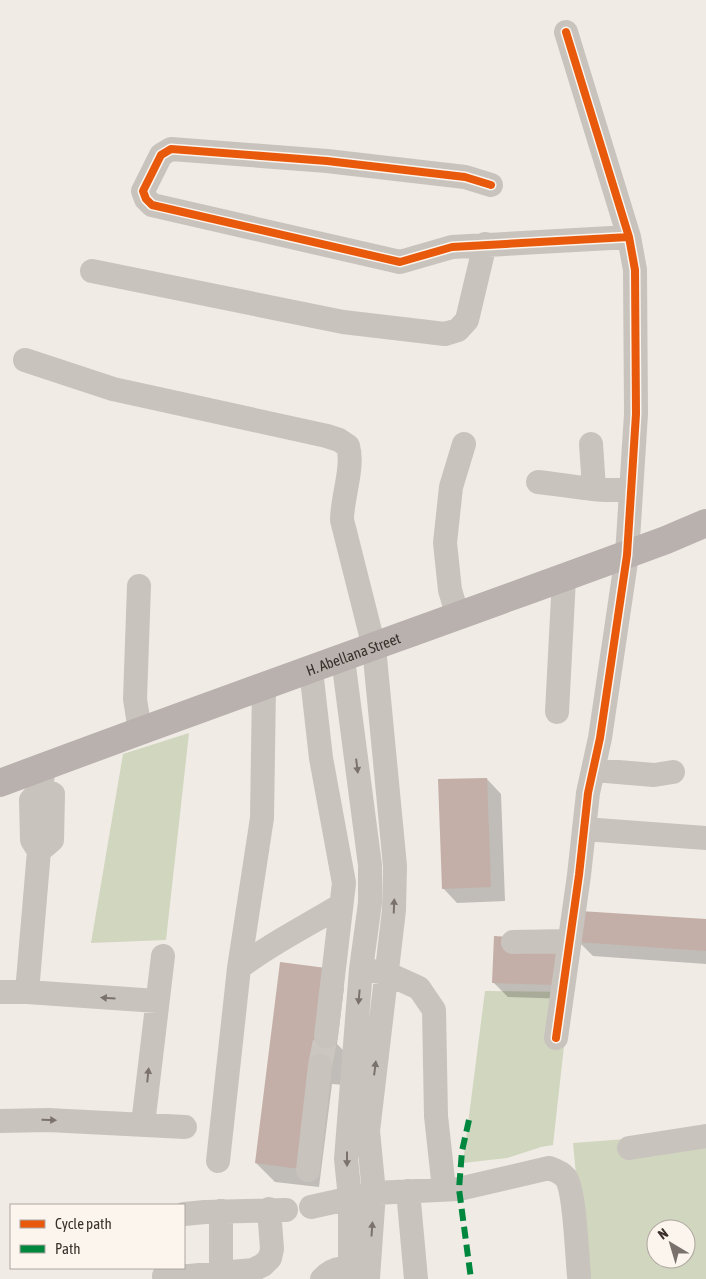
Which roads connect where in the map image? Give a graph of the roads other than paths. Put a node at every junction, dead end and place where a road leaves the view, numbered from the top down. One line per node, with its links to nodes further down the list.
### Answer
1 (566, 32): 3 (street)
2 (491, 185): 4 (street)
3 (629, 237): 4 (street); 11 (street)
4 (485, 244): 5 (street)
5 (92, 271)
6 (25, 360): 17 (street)
7 (464, 444): 16 (street)
8 (591, 444): 10 (street)
9 (538, 482): 10 (street)
10 (594, 488): 11 (street)
11 (630, 489): 13 (street)
12 (706, 523): 13 (main road, H. Abellana Street)
13 (627, 555): 14 (main road, H. Abellana Street); 25 (street)
14 (564, 578): 16 (main road, H. Abellana Street); 21 (street)
15 (139, 586): 22 (street)
16 (458, 617): 17 (main road, H. Abellana Street)
17 (374, 647): 18 (main road, H. Abellana Street); 23 (street)
18 (343, 659): 19 (main road, H. Abellana Street); 24 (street)
19 (311, 670): 20 (main road, H. Abellana Street); 31 (street)
20 (264, 687): 22 (main road, H. Abellana Street); 35 (street)
21 (557, 712)
22 (140, 731): 27 (main road, H. Abellana Street)
23 (383, 738): 24 (street); 37 (street, one-way to 23)
24 (354, 740): 36 (street, one-way to 36)
25 (594, 770): 26 (street); 29 (street)
26 (673, 772)
27 (42, 778): 28 (main road, H. Abellana Street); 39 (street)
28 (0, 784)
29 (584, 829): 30 (street); 32 (street)
30 (706, 838)
31 (341, 904): 35 (street); 41 (street)
32 (570, 941): 33 (street); 42 (street)
33 (513, 942)
34 (163, 956): 40 (street)
35 (239, 968): 49 (street)
36 (361, 969): 37 (street); 54 (street, one-way to 54)
37 (386, 972): 51 (street); 53 (street, one-way to 37)
38 (0, 992): 39 (street)
39 (27, 992): 40 (street, one-way to 39)
40 (157, 1001): 45 (street, one-way to 40)
41 (326, 1036)
42 (556, 1038)
43 (320, 1066): 50 (street)
44 (0, 1121): 45 (street, one-way to 45)
45 (143, 1124): 46 (street)
46 (185, 1127)
47 (706, 1136): 48 (street)
48 (630, 1148)
49 (218, 1162)
50 (308, 1170)
51 (444, 1190): 52 (street); 61 (street)
52 (408, 1191): 53 (street); 63 (street)
53 (374, 1193): 54 (street); 60 (street, one-way to 53)
54 (350, 1198): 55 (street); 60 (street)
55 (311, 1207)
56 (221, 1211): 57 (street); 58 (street); 58 (street)
57 (185, 1214)
58 (221, 1272): 59 (street)
59 (164, 1274)
60 (362, 1275): 62 (street)
61 (579, 1276)
62 (322, 1279)
63 (416, 1279)

